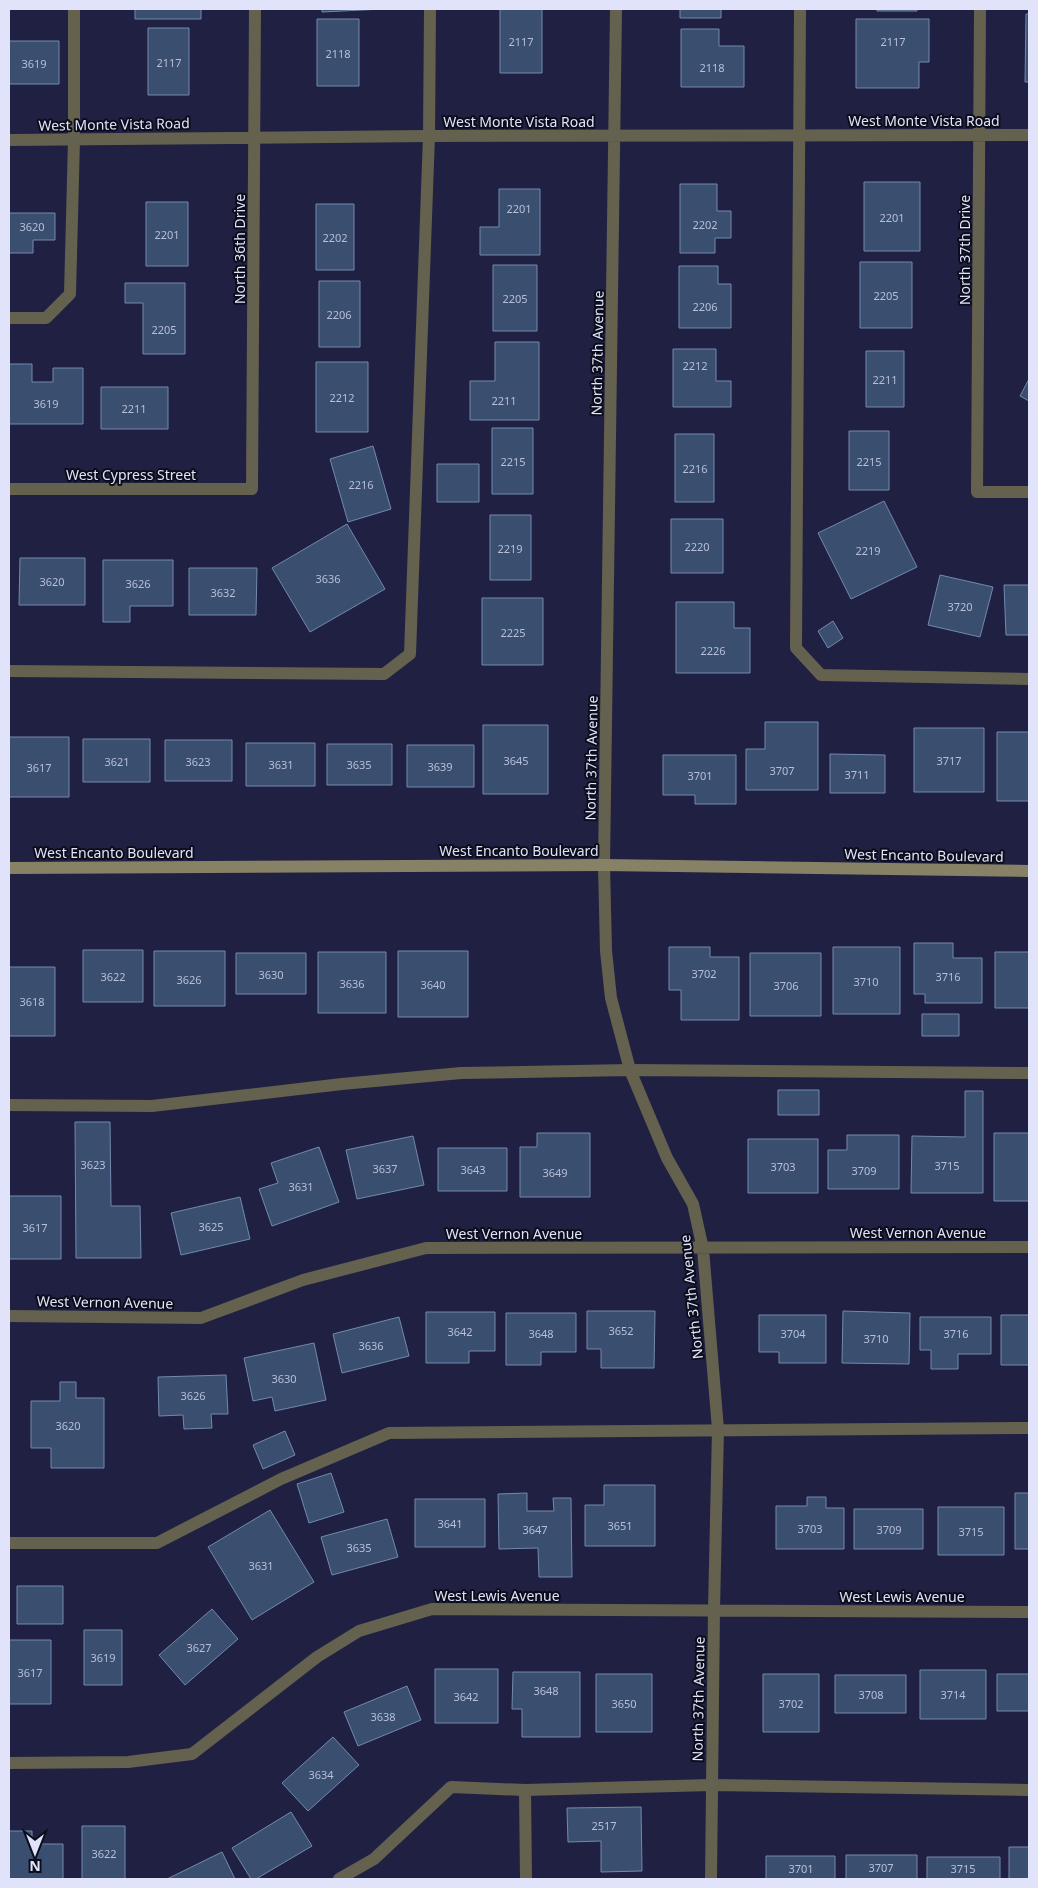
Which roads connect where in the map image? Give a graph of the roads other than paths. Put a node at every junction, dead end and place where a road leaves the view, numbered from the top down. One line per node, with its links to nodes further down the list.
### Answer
1 (74, 9): 14 (street)
2 (255, 9): 11 (street, North 36th Drive)
3 (430, 9): 9 (street)
4 (616, 9): 12 (street, North 37th Avenue)
5 (800, 9): 10 (street)
6 (980, 9): 7 (street, North 37th Drive)
7 (980, 135): 8 (street, West Monte Vista Road); 10 (street, West Monte Vista Road); 18 (street, North 37th Drive)
8 (1029, 135)
9 (429, 136): 11 (street, West Monte Vista Road); 12 (street, West Monte Vista Road); 19 (street)
10 (800, 136): 12 (street, West Monte Vista Road); 20 (street)
11 (254, 137): 14 (street, West Monte Vista Road); 17 (street, North 36th Drive)
12 (615, 137): 21 (street, North 37th Avenue)
13 (9, 140): 14 (street, West Monte Vista Road)
14 (74, 140): 15 (street)
15 (9, 318)
16 (9, 489): 17 (street, West Cypress Street)
17 (252, 489)
18 (1029, 492)
19 (9, 671)
20 (1029, 679)
21 (604, 865): 22 (street, West Encanto Boulevard); 23 (street, West Encanto Boulevard); 24 (street, North 37th Avenue)
22 (9, 868)
23 (1029, 871)
24 (630, 1070): 25 (street); 26 (street); 28 (street, North 37th Avenue)
25 (1029, 1073)
26 (9, 1104)
27 (1029, 1247): 28 (street, West Vernon Avenue)
28 (704, 1249): 29 (street, West Vernon Avenue); 31 (street, North 37th Avenue)
29 (9, 1316)
30 (1029, 1428): 31 (street)
31 (718, 1429): 32 (street); 33 (street, North 37th Avenue)
32 (9, 1543)
33 (714, 1610): 34 (street, West Lewis Avenue); 35 (street, West Lewis Avenue); 36 (street, North 37th Avenue)
34 (1029, 1612)
35 (9, 1763)
36 (712, 1785): 37 (street); 38 (street); 41 (street, North 37th Avenue)
37 (525, 1790): 39 (street); 40 (street)
38 (1029, 1790)
39 (339, 1879)
40 (526, 1879)
41 (711, 1879)

